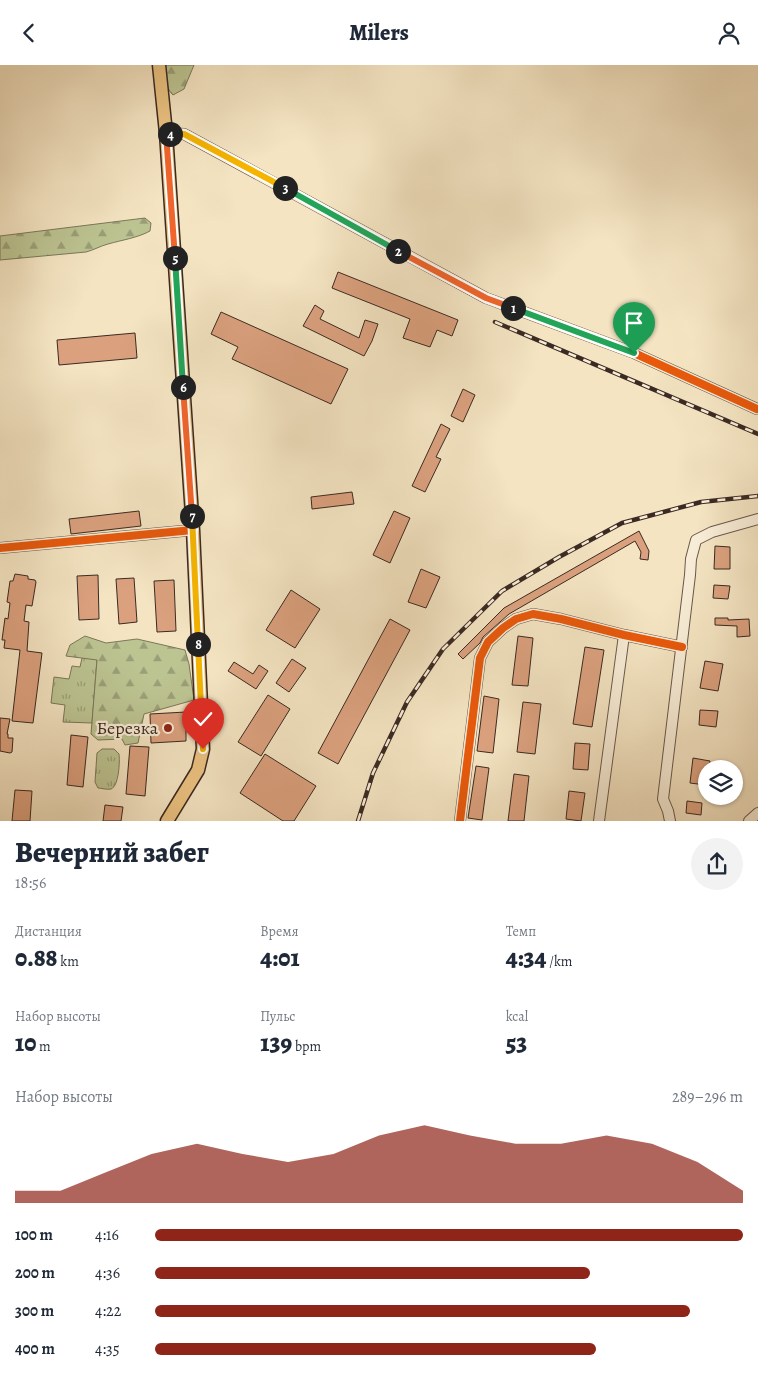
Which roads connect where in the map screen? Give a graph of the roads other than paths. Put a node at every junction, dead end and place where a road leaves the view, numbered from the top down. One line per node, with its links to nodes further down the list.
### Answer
1 (159, 65): 2 (main road)
2 (166, 133): 3 (street); 5 (main road)
3 (757, 409)
4 (758, 519): 8 (street)
5 (193, 531): 6 (street); 10 (main road)
6 (0, 548)
7 (624, 635): 8 (street); 11 (street); 12 (street)
8 (682, 647): 13 (street)
9 (758, 813): 14 (street)
10 (167, 821)
11 (460, 821)
12 (599, 821)
13 (670, 821)
14 (749, 821)

